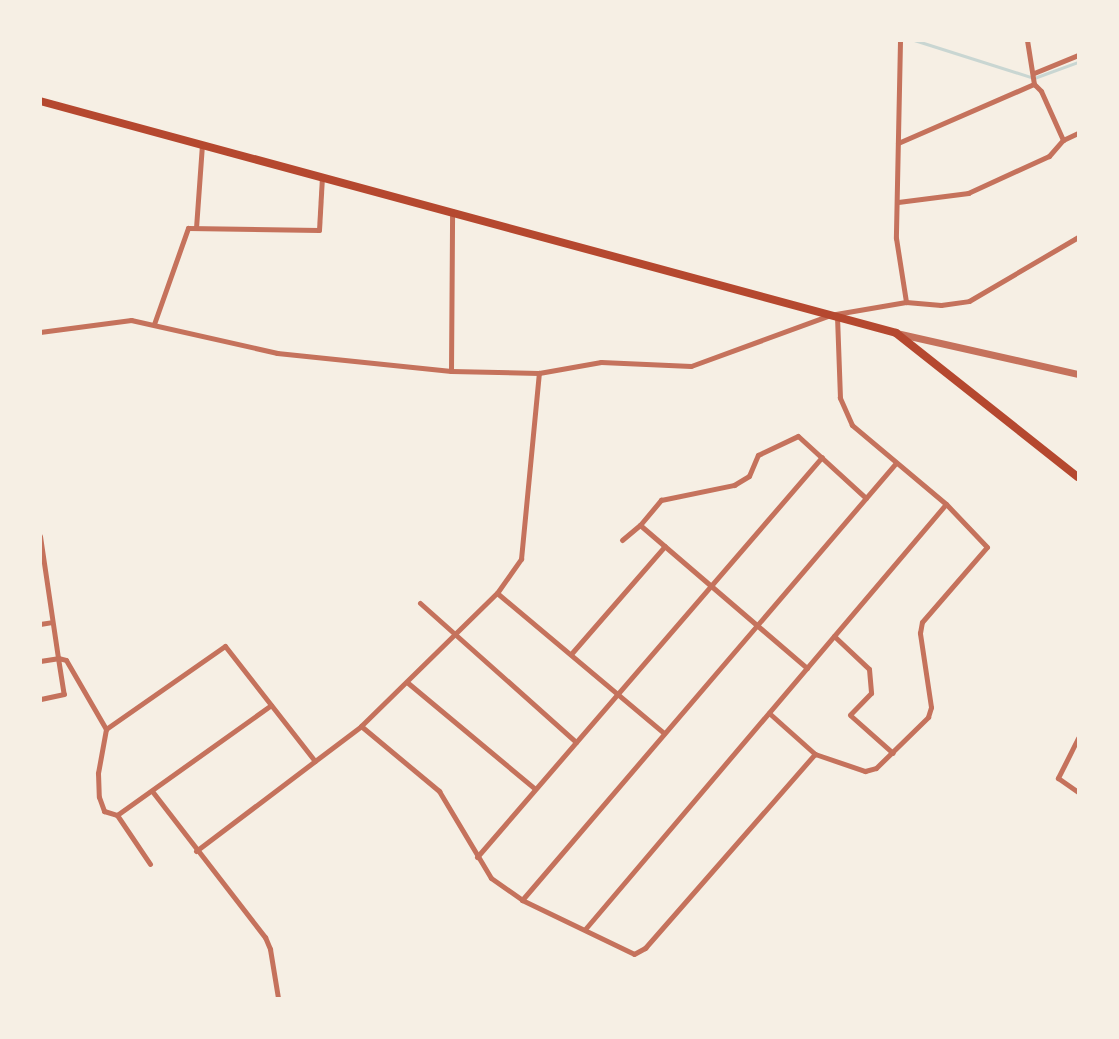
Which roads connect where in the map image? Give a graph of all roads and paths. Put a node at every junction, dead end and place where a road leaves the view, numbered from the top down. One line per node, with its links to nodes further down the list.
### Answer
1 (1027, 40): 4 (street)
2 (900, 41): 9 (street)
3 (1078, 55): 4 (street)
4 (1034, 73): 5 (street)
5 (1034, 84): 8 (street); 9 (street)
6 (40, 101): 10 (main road)
7 (1078, 133): 8 (street)
8 (1063, 140): 12 (street)
9 (898, 143): 12 (street)
10 (202, 144): 11 (main road); 14 (street)
11 (322, 177): 13 (main road); 14 (street)
12 (898, 202): 16 (street)
13 (452, 211): 17 (main road); 21 (street)
14 (196, 228): 18 (street)
15 (1078, 237): 16 (street)
16 (906, 302): 17 (street)
17 (834, 316): 20 (main road); 22 (street); 25 (street)
18 (154, 324): 19 (street); 21 (street)
19 (40, 332)
20 (896, 333): 23 (street); 26 (main road)
21 (451, 370): 22 (street)
22 (539, 373): 34 (street)
23 (1078, 374)
24 (822, 457): 27 (street); 29 (street); 33 (street)
25 (895, 464): 27 (street); 28 (street)
26 (1078, 477)
27 (866, 498): 38 (street)
28 (946, 504): 39 (street); 55 (street)
29 (640, 525): 31 (street); 32 (street)
30 (40, 536): 36 (street)
31 (622, 540)
32 (664, 546): 33 (street); 41 (street)
33 (711, 586): 38 (street); 46 (street)
34 (497, 593): 40 (street); 41 (street)
35 (420, 603): 40 (street)
36 (52, 622): 37 (street); 42 (street)
37 (40, 624)
38 (757, 625): 44 (street); 52 (street)
39 (834, 636): 44 (street); 55 (street)
40 (455, 637): 45 (street); 54 (street)
41 (571, 654): 46 (street)
42 (58, 658): 43 (street); 47 (street); 51 (street)
43 (40, 661)
44 (807, 668): 49 (street)
45 (408, 683): 50 (street); 58 (street)
46 (618, 694): 52 (street); 54 (street)
47 (40, 699)
48 (271, 705): 51 (street); 57 (street); 59 (street)
49 (769, 713): 56 (street); 66 (street)
50 (362, 726): 57 (street); 63 (street)
51 (106, 729): 61 (street)
52 (664, 733): 65 (street)
53 (1078, 738): 60 (street)
54 (576, 742): 58 (street)
55 (893, 753): 56 (street)
56 (815, 754): 66 (street)
57 (315, 761): 62 (street)
58 (535, 789): 63 (street)
59 (152, 791): 61 (street); 62 (street)
60 (1078, 792)
61 (117, 815): 64 (street)
62 (196, 852): 67 (street)
63 (477, 857): 65 (street)
64 (150, 864)
65 (522, 900): 66 (street)
66 (586, 928)
67 (278, 999)

